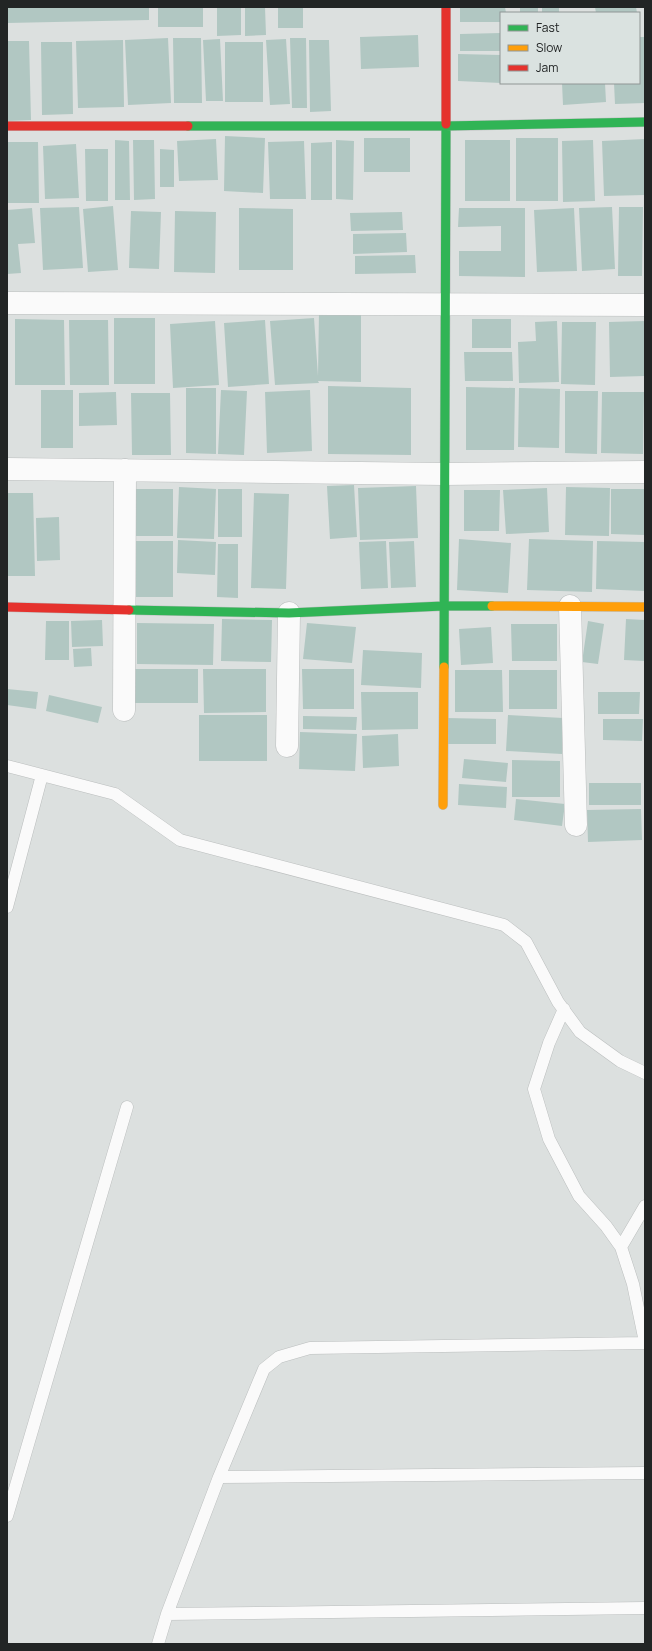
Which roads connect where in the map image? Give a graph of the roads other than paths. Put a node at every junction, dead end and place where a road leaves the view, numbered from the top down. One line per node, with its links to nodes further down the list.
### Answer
1 (446, 7): 4 (street)
2 (645, 122): 4 (street)
3 (7, 126): 4 (street)
4 (445, 126): 6 (street)
5 (7, 303): 6 (street)
6 (444, 305): 7 (street); 11 (street)
7 (645, 305)
8 (7, 469): 9 (street)
9 (125, 470): 11 (street); 16 (street)
10 (645, 472): 11 (street)
11 (444, 474): 12 (street)
12 (443, 606): 13 (street); 17 (street); 22 (street)
13 (570, 606): 15 (street); 23 (street)
14 (7, 607): 16 (street)
15 (645, 607)
16 (125, 610): 17 (street); 18 (street)
17 (289, 613): 19 (street)
18 (124, 710)
19 (287, 746)
20 (7, 766): 21 (lane)
21 (42, 775): 24 (lane); 25 (lane)
22 (443, 805)
23 (576, 825)
24 (7, 907)
25 (564, 1009): 26 (lane); 29 (lane)
26 (645, 1073)
27 (127, 1107): 33 (lane)
28 (645, 1206): 29 (lane)
29 (621, 1247): 30 (lane)
30 (645, 1343): 32 (lane)
31 (645, 1473): 32 (lane)
32 (219, 1477): 35 (lane)
33 (7, 1516)
34 (645, 1608): 35 (lane)
35 (167, 1614): 36 (lane)
36 (158, 1644)

